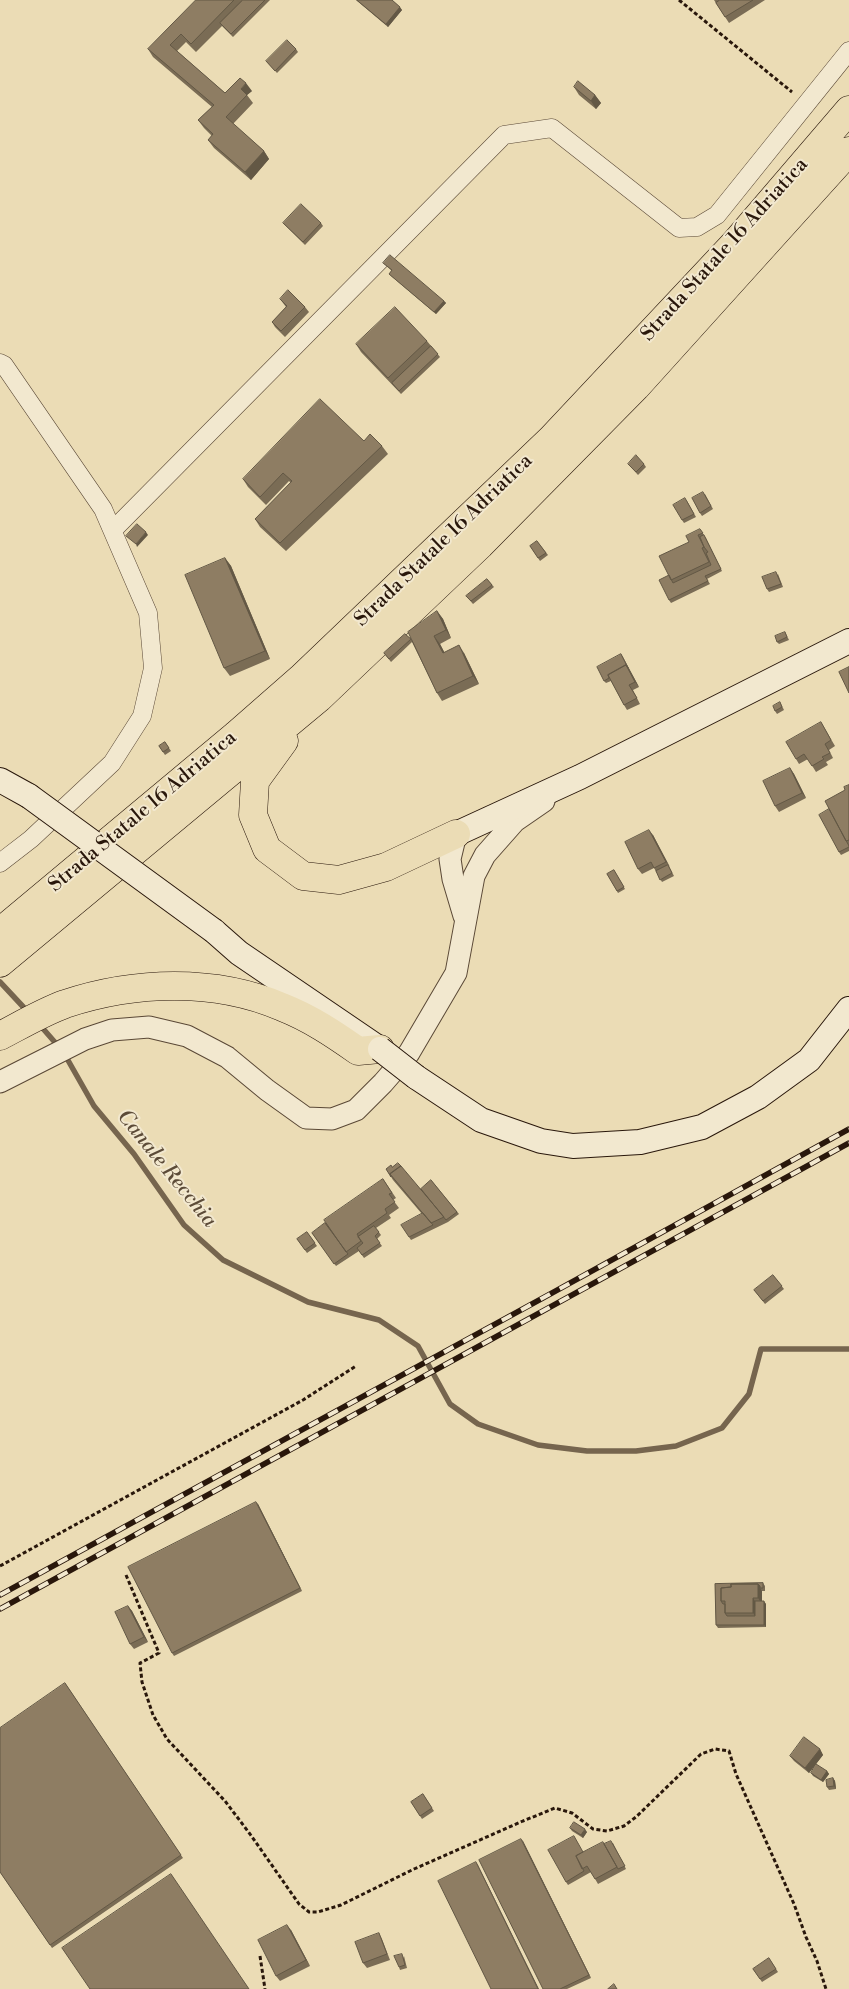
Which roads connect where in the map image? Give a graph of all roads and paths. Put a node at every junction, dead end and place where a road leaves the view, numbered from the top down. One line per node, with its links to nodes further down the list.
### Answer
1 (679, 0): 3 (path)
2 (849, 51): 3 (street)
3 (806, 104): 7 (street)
4 (849, 110): 16 (highway, Strada Statale 16 Adriatica)
5 (849, 151): 9 (highway, Strada Statale 16 Adriatica)
6 (0, 363): 7 (street)
7 (113, 530): 13 (street)
8 (849, 641): 10 (main road)
9 (319, 698): 12 (highway); 16 (highway, Strada Statale 16 Adriatica)
10 (580, 777): 12 (main road); 14 (street)
11 (0, 780): 19 (main road, bridge)
12 (456, 834): 14 (street); 15 (street)
13 (0, 863)
14 (474, 876): 15 (street)
15 (465, 920): 20 (street)
16 (4, 950)
17 (849, 1009): 19 (main road, bridge)
18 (7, 1032): 19 (highway)
19 (380, 1049)
20 (0, 1082)
21 (356, 1366): 22 (path)
22 (0, 1566)
23 (126, 1575): 26 (path)
24 (260, 1956): 25 (path)
25 (265, 1989)
26 (826, 1989)

